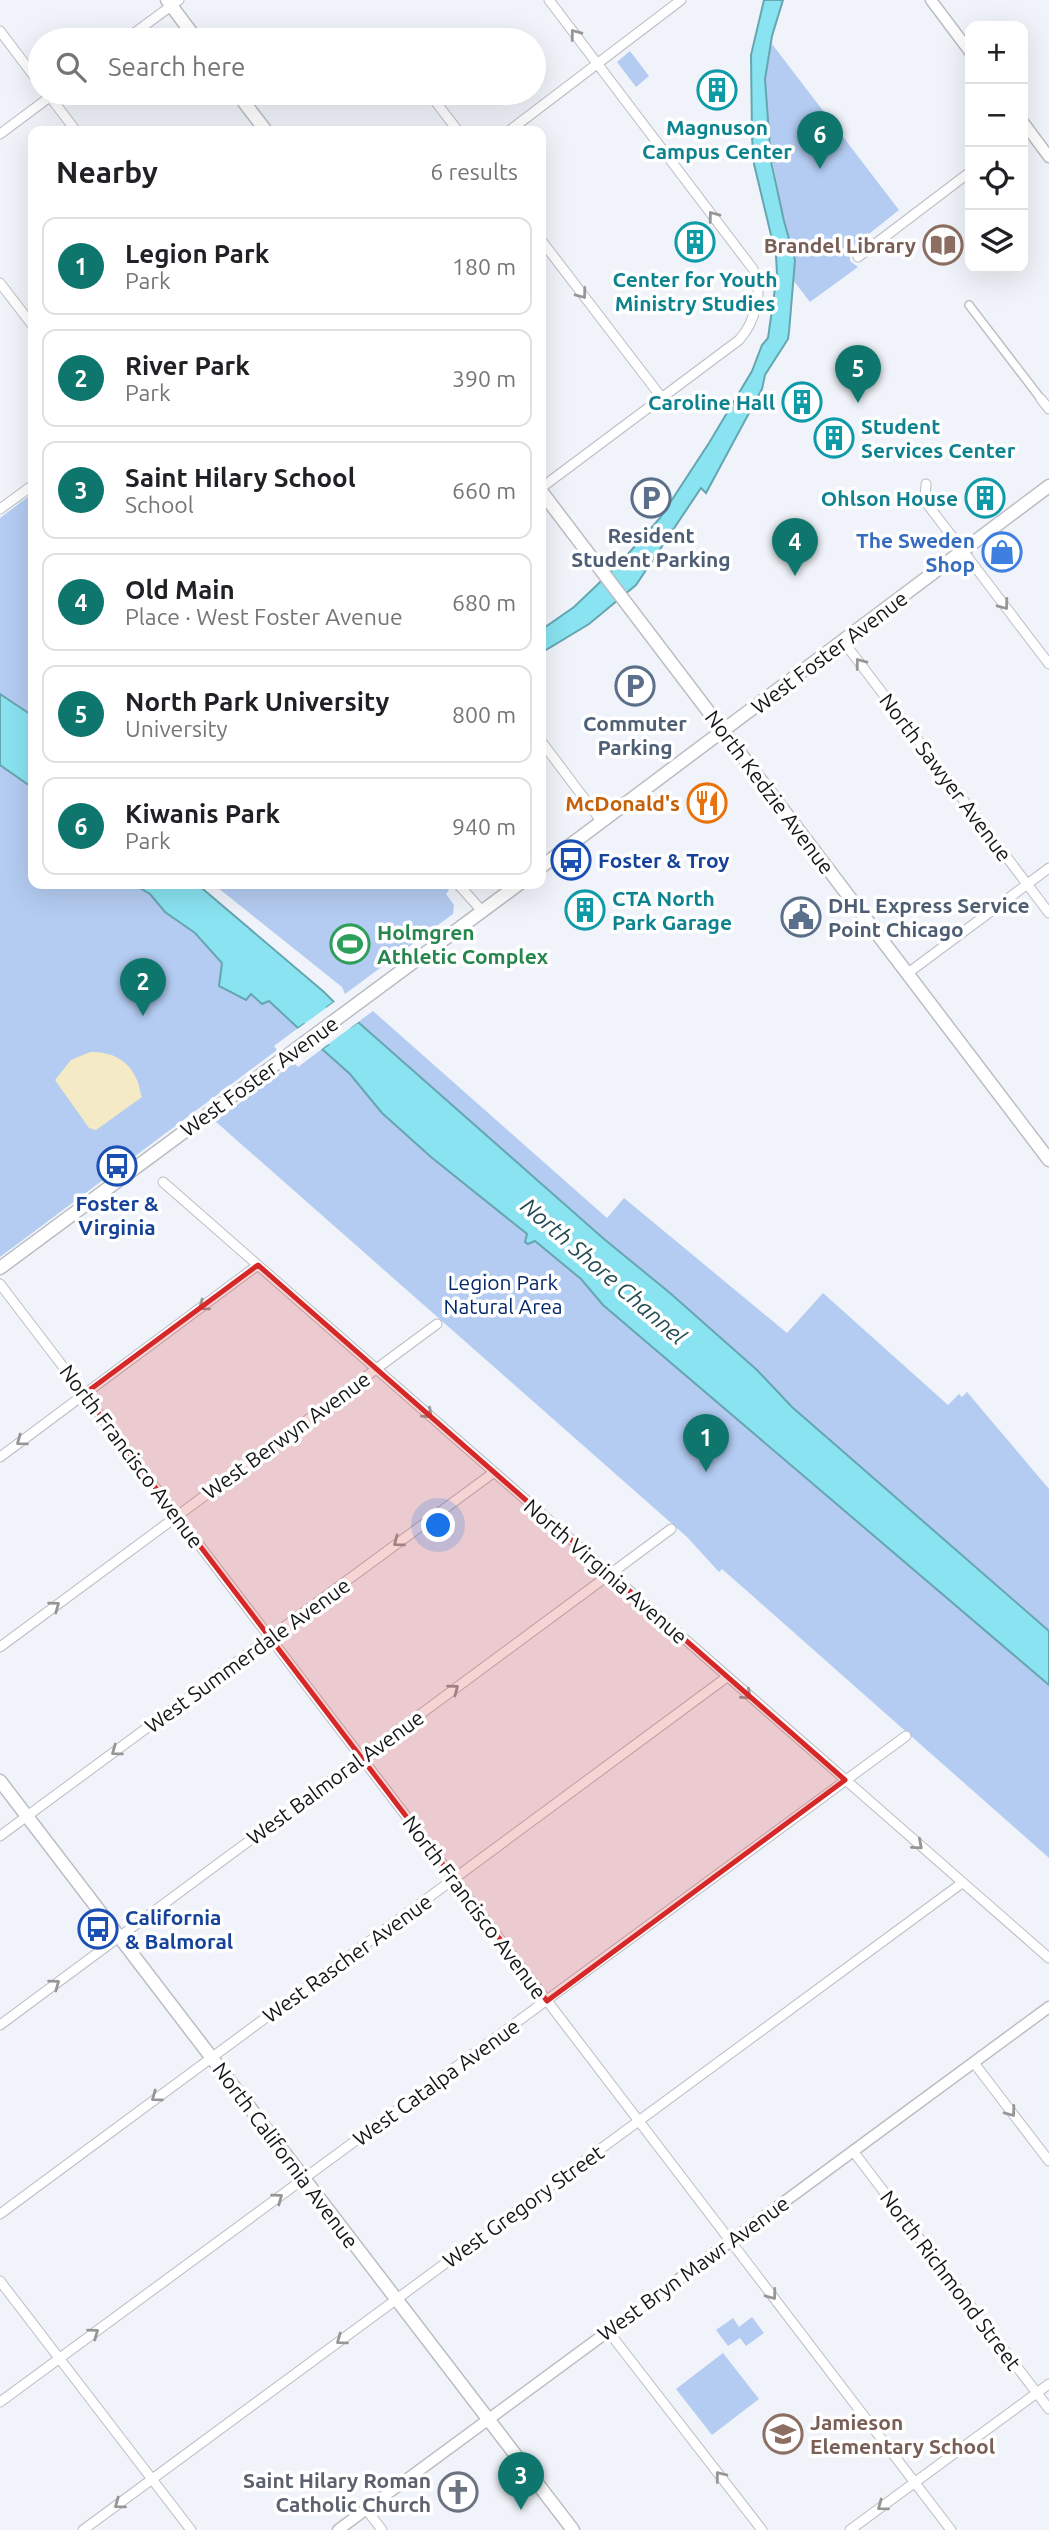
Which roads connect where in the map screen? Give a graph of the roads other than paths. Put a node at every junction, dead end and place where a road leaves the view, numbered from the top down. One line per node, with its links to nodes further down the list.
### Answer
1 (549, 0): 9 (street, one-way to 1)
2 (681, 0): 9 (street)
3 (931, 0): 8 (street)
4 (172, 2): 5 (street); 6 (main road)
5 (140, 28)
6 (189, 28)
7 (0, 31): 10 (street)
8 (965, 45)
9 (598, 64): 11 (street); 30 (street, one-way to 9)
10 (28, 68)
11 (546, 103)
12 (37, 105): 22 (street)
13 (58, 105): 17 (street)
14 (246, 105): 18 (main road)
15 (438, 105): 19 (street)
16 (544, 105): 20 (street)
17 (73, 126)
18 (262, 126)
19 (454, 126)
20 (516, 126)
21 (1028, 132): 23 (street)
22 (0, 134)
23 (1049, 157)
24 (965, 176): 26 (street)
25 (546, 247): 30 (street, one-way to 30)
26 (858, 257)
27 (0, 283): 29 (street)
28 (969, 305): 31 (street)
29 (28, 319)
30 (662, 398): 34 (street)
31 (1041, 399): 32 (street)
32 (1049, 410)
33 (926, 485): 39 (street)
34 (546, 486)
35 (1049, 486): 39 (main road, West Foster Avenue)
36 (28, 489): 38 (street)
37 (546, 497): 42 (main road, North Kedzie Avenue)
38 (0, 509)
39 (963, 551): 40 (main road, West Foster Avenue); 41 (street, one-way to 41)
40 (843, 641): 42 (main road, West Foster Avenue); 47 (street, North Sawyer Avenue, one-way to 40)
41 (1049, 664)
42 (724, 731): 44 (main road, West Foster Avenue); 52 (main road, North Kedzie Avenue)
43 (546, 748): 44 (street)
44 (602, 822): 45 (main road, West Foster Avenue)
45 (546, 863)
46 (1049, 868): 47 (street)
47 (1027, 884): 51 (street, North Sawyer Avenue); 52 (street)
48 (462, 889): 50 (street)
49 (512, 889): 50 (main road, West Foster Avenue)
50 (482, 911): 56 (main road, West Foster Avenue)
51 (1049, 913)
52 (908, 973): 53 (main road, North Kedzie Avenue)
53 (1049, 1160)
54 (163, 1182): 55 (street, North Virginia Avenue)
55 (258, 1265): 59 (street, North Virginia Avenue); 60 (street, one-way to 60)
56 (0, 1268)
57 (0, 1284): 60 (street, North Francisco Avenue)
58 (437, 1324): 59 (street, West Berwyn Avenue)
59 (377, 1368): 62 (street, North Virginia Avenue, one-way to 62); 63 (street, West Berwyn Avenue)
60 (84, 1394): 61 (street, one-way to 61); 63 (street, North Francisco Avenue)
61 (0, 1457)
62 (493, 1473): 65 (street, North Virginia Avenue); 66 (street, West Summerdale Avenue, one-way to 66)
63 (177, 1516): 66 (street, North Francisco Avenue); 67 (street, West Berwyn Avenue, one-way to 63)
64 (671, 1529): 65 (street, West Balmoral Avenue)
65 (610, 1574): 68 (street, North Virginia Avenue); 70 (street, West Balmoral Avenue, one-way to 65)
66 (270, 1638): 70 (street, North Francisco Avenue); 73 (street, West Summerdale Avenue, one-way to 73)
67 (0, 1647)
68 (727, 1677): 71 (street, North Virginia Avenue, one-way to 71); 75 (street, West Rascher Avenue)
69 (906, 1736): 71 (street, West Catalpa Avenue)
70 (361, 1758): 75 (street, North Francisco Avenue); 77 (street, West Balmoral Avenue)
71 (845, 1780): 76 (street, North Virginia Avenue, one-way to 76); 79 (street, West Catalpa Avenue)
72 (0, 1781): 73 (main road, North California Avenue)
73 (27, 1816): 74 (street, West Summerdale Avenue); 77 (main road, North California Avenue)
74 (0, 1836)
75 (454, 1879): 79 (street, North Francisco Avenue); 82 (street, West Rascher Avenue)
76 (962, 1883): 78 (street, North Virginia Avenue); 84 (street, West Gregory Street)
77 (119, 1937): 81 (street, West Balmoral Avenue, one-way to 77); 82 (main road, North California Avenue)
78 (1049, 1958)
79 (547, 2001): 84 (street, North Francisco Avenue); 87 (street, West Catalpa Avenue)
80 (1049, 2007): 83 (street, West Bryn Mawr Avenue)
81 (0, 2025)
82 (212, 2058): 87 (main road, North California Avenue); 88 (street, West Rascher Avenue, one-way to 88)
83 (974, 2063): 85 (street, West Bryn Mawr Avenue); 86 (street, one-way to 86)
84 (639, 2121): 89 (street, North Francisco Avenue); 91 (street, West Gregory Street)
85 (853, 2151): 89 (street, West Bryn Mawr Avenue); 95 (street, North Richmond Street)
86 (1049, 2161)
87 (304, 2179): 91 (main road, North California Avenue); 93 (street, West Catalpa Avenue, one-way to 87)
88 (0, 2214)
89 (730, 2241): 92 (street, West Bryn Mawr Avenue); 100 (street, North Francisco Avenue, one-way to 100)
90 (0, 2281): 93 (street)
91 (396, 2299): 98 (main road, North California Avenue); 99 (street, West Gregory Street, one-way to 99)
92 (608, 2331): 98 (street, West Bryn Mawr Avenue); 107 (street, one-way to 92)
93 (60, 2359): 96 (street, West Catalpa Avenue); 99 (street)
94 (1049, 2384): 95 (street)
95 (1037, 2393): 97 (street, North Richmond Street); 100 (street)
96 (0, 2402)
97 (1049, 2409)
98 (488, 2419): 101 (street, West Bryn Mawr Avenue); 106 (main road, North California Avenue)
99 (152, 2479): 102 (street, West Gregory Street, one-way to 102); 103 (street)
100 (915, 2482): 108 (street, one-way to 108); 109 (street, North Francisco Avenue)
101 (366, 2509): 104 (street, West Bryn Mawr Avenue); 105 (street)
102 (83, 2530)
103 (191, 2530)
104 (338, 2530)
105 (382, 2530)
106 (573, 2530)
107 (762, 2530)
108 (850, 2530)
109 (951, 2530)

